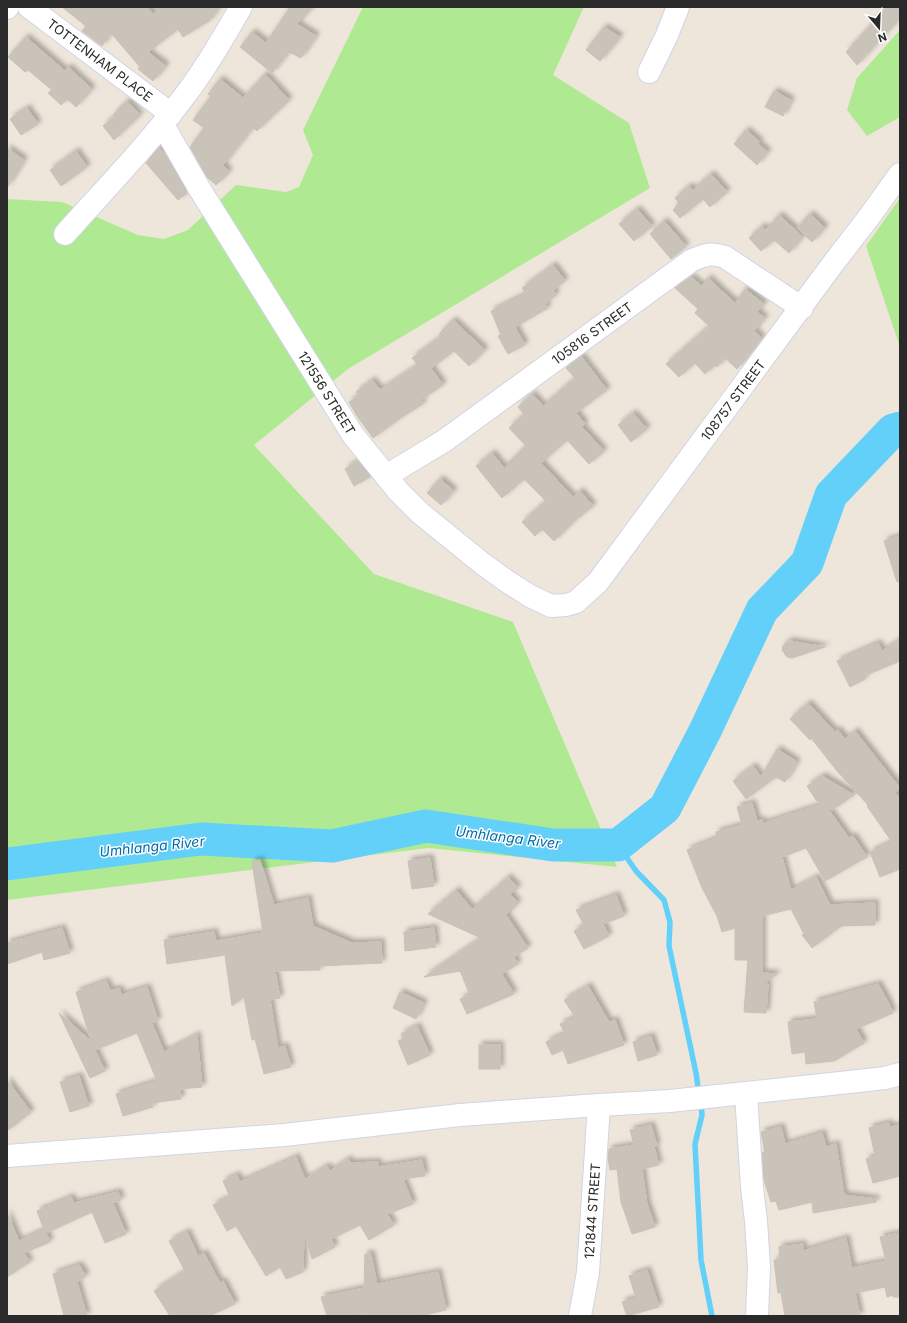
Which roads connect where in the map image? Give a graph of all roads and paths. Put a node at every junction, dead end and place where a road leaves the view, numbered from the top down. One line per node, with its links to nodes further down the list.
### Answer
1 (29, 7): 5 (street, TOTTENHAM PLACE)
2 (241, 7): 5 (street)
3 (678, 7): 4 (street)
4 (649, 72)
5 (167, 119): 7 (street); 9 (street, 121556 STREET)
6 (900, 174): 8 (street, 108757 STREET)
7 (65, 234)
8 (802, 308): 9 (street, 105816 STREET); 10 (street, 108757 STREET)
9 (386, 476): 10 (street, 121556 STREET)
10 (551, 606)
11 (900, 1074): 12 (street)
12 (737, 1094): 13 (street); 16 (street)
13 (599, 1105): 14 (street); 15 (street, 121844 STREET)
14 (7, 1156)
15 (580, 1316)
16 (758, 1316)

